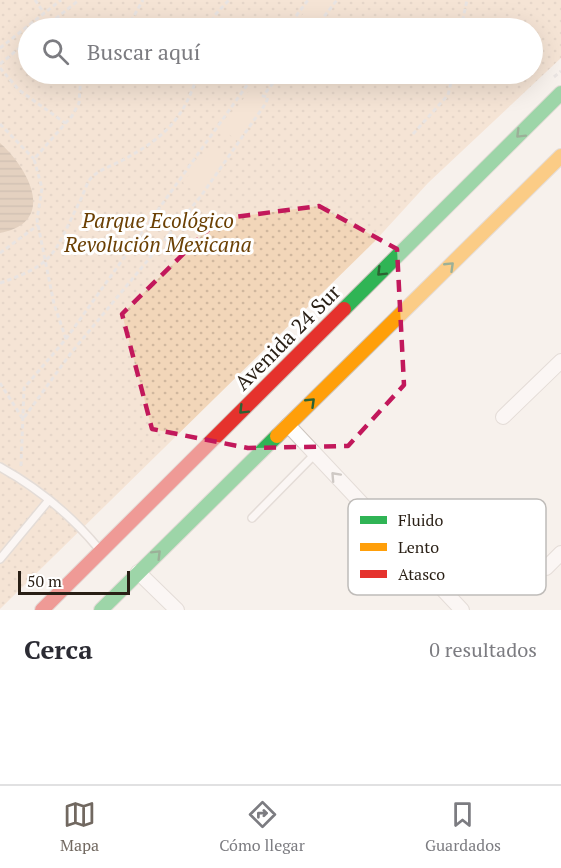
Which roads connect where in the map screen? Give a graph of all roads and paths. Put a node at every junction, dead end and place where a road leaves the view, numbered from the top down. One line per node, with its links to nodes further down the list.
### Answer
1 (34, 0): 9 (path)
2 (61, 0): 9 (path)
3 (79, 0): 11 (path)
4 (143, 0): 12 (path)
5 (230, 0): 13 (path)
6 (308, 0): 14 (path)
7 (337, 0): 15 (path)
8 (467, 0): 16 (path)
9 (44, 14): 10 (path)
10 (39, 18)
11 (56, 18)
12 (133, 18)
13 (213, 18)
14 (294, 18)
15 (323, 18)
16 (463, 18)
17 (18, 34): 18 (path)
18 (0, 48)
19 (18, 51): 20 (path)
20 (1, 68): 29 (path)
21 (561, 71): 22 (path)
22 (554, 77)
23 (80, 84): 29 (path)
24 (195, 84): 36 (path)
25 (248, 84): 38 (path)
26 (272, 84): 42 (path)
27 (451, 84): 31 (path)
28 (561, 93): 50 (main road, Avenida 24 Sur, one-way to 50)
29 (65, 123): 33 (path)
30 (0, 124): 33 (path)
31 (413, 134)
32 (561, 156): 43 (main road, one-way to 32)
33 (34, 159): 34 (path)
34 (38, 225): 35 (path); 36 (path)
35 (0, 253)
36 (46, 262): 37 (path); 38 (path)
37 (0, 283)
38 (66, 339): 42 (path)
39 (561, 361): 41 (street)
40 (0, 383): 42 (path)
41 (503, 417)
42 (23, 419): 46 (path)
43 (288, 425): 44 (street); 54 (main road, one-way to 43)
44 (315, 454): 47 (street, one-way to 44); 49 (lane)
45 (0, 467): 48 (lane)
46 (20, 475)
47 (357, 499)
48 (49, 500): 50 (lane); 52 (lane)
49 (252, 518)
50 (101, 552): 56 (main road, Avenida 24 Sur)
51 (561, 553): 53 (street)
52 (0, 559)
53 (546, 568)
54 (138, 572): 57 (main road); 58 (street)
55 (448, 595): 59 (street, one-way to 55)
56 (42, 610)
57 (101, 610)
58 (177, 610)
59 (462, 610)

